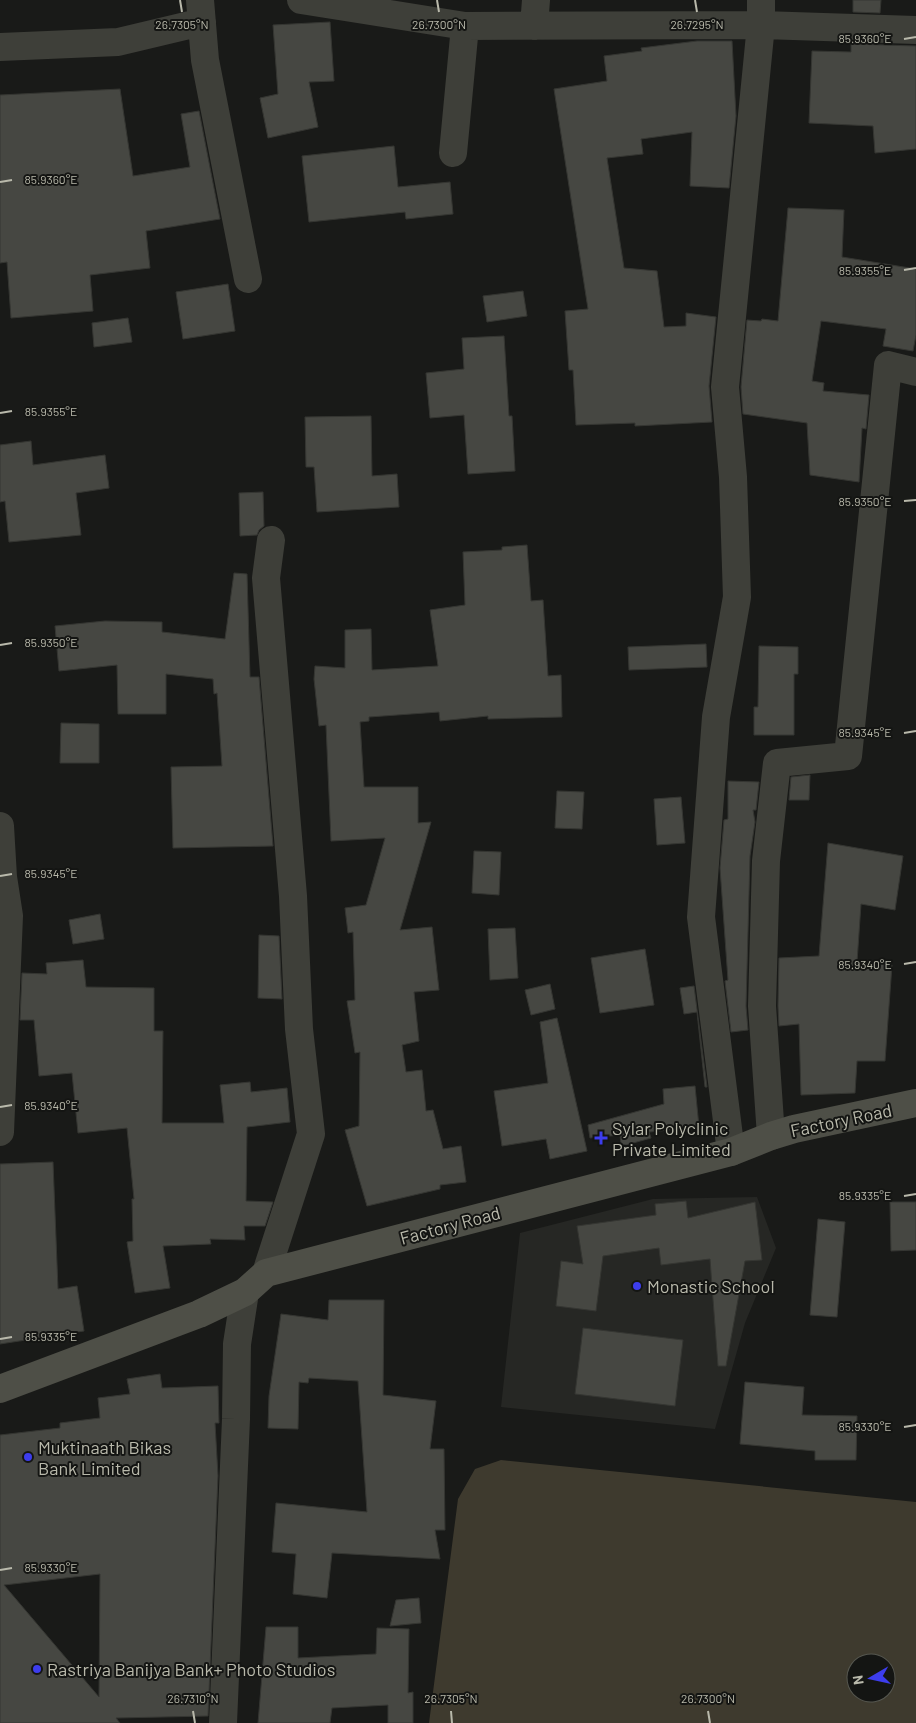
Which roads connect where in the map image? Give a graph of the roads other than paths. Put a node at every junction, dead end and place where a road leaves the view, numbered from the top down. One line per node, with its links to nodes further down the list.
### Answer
1 (301, 0): 5 (street)
2 (201, 11): 7 (street); 9 (street)
3 (535, 13): 4 (street); 5 (street)
4 (761, 13): 6 (street); 17 (street)
5 (464, 26): 8 (street)
6 (916, 30)
7 (0, 47)
8 (453, 153)
9 (248, 279)
10 (916, 372): 16 (street)
11 (271, 540): 18 (street)
12 (0, 826): 13 (street)
13 (2, 877): 15 (street)
14 (916, 1103): 16 (main road, Factory Road)
15 (0, 1132)
16 (771, 1136): 17 (main road, Factory Road)
17 (732, 1152): 18 (main road, Factory Road)
18 (266, 1273): 19 (main road, Factory Road)
19 (245, 1292): 20 (main road, Factory Road); 21 (street)
20 (0, 1389)
21 (223, 1723)

